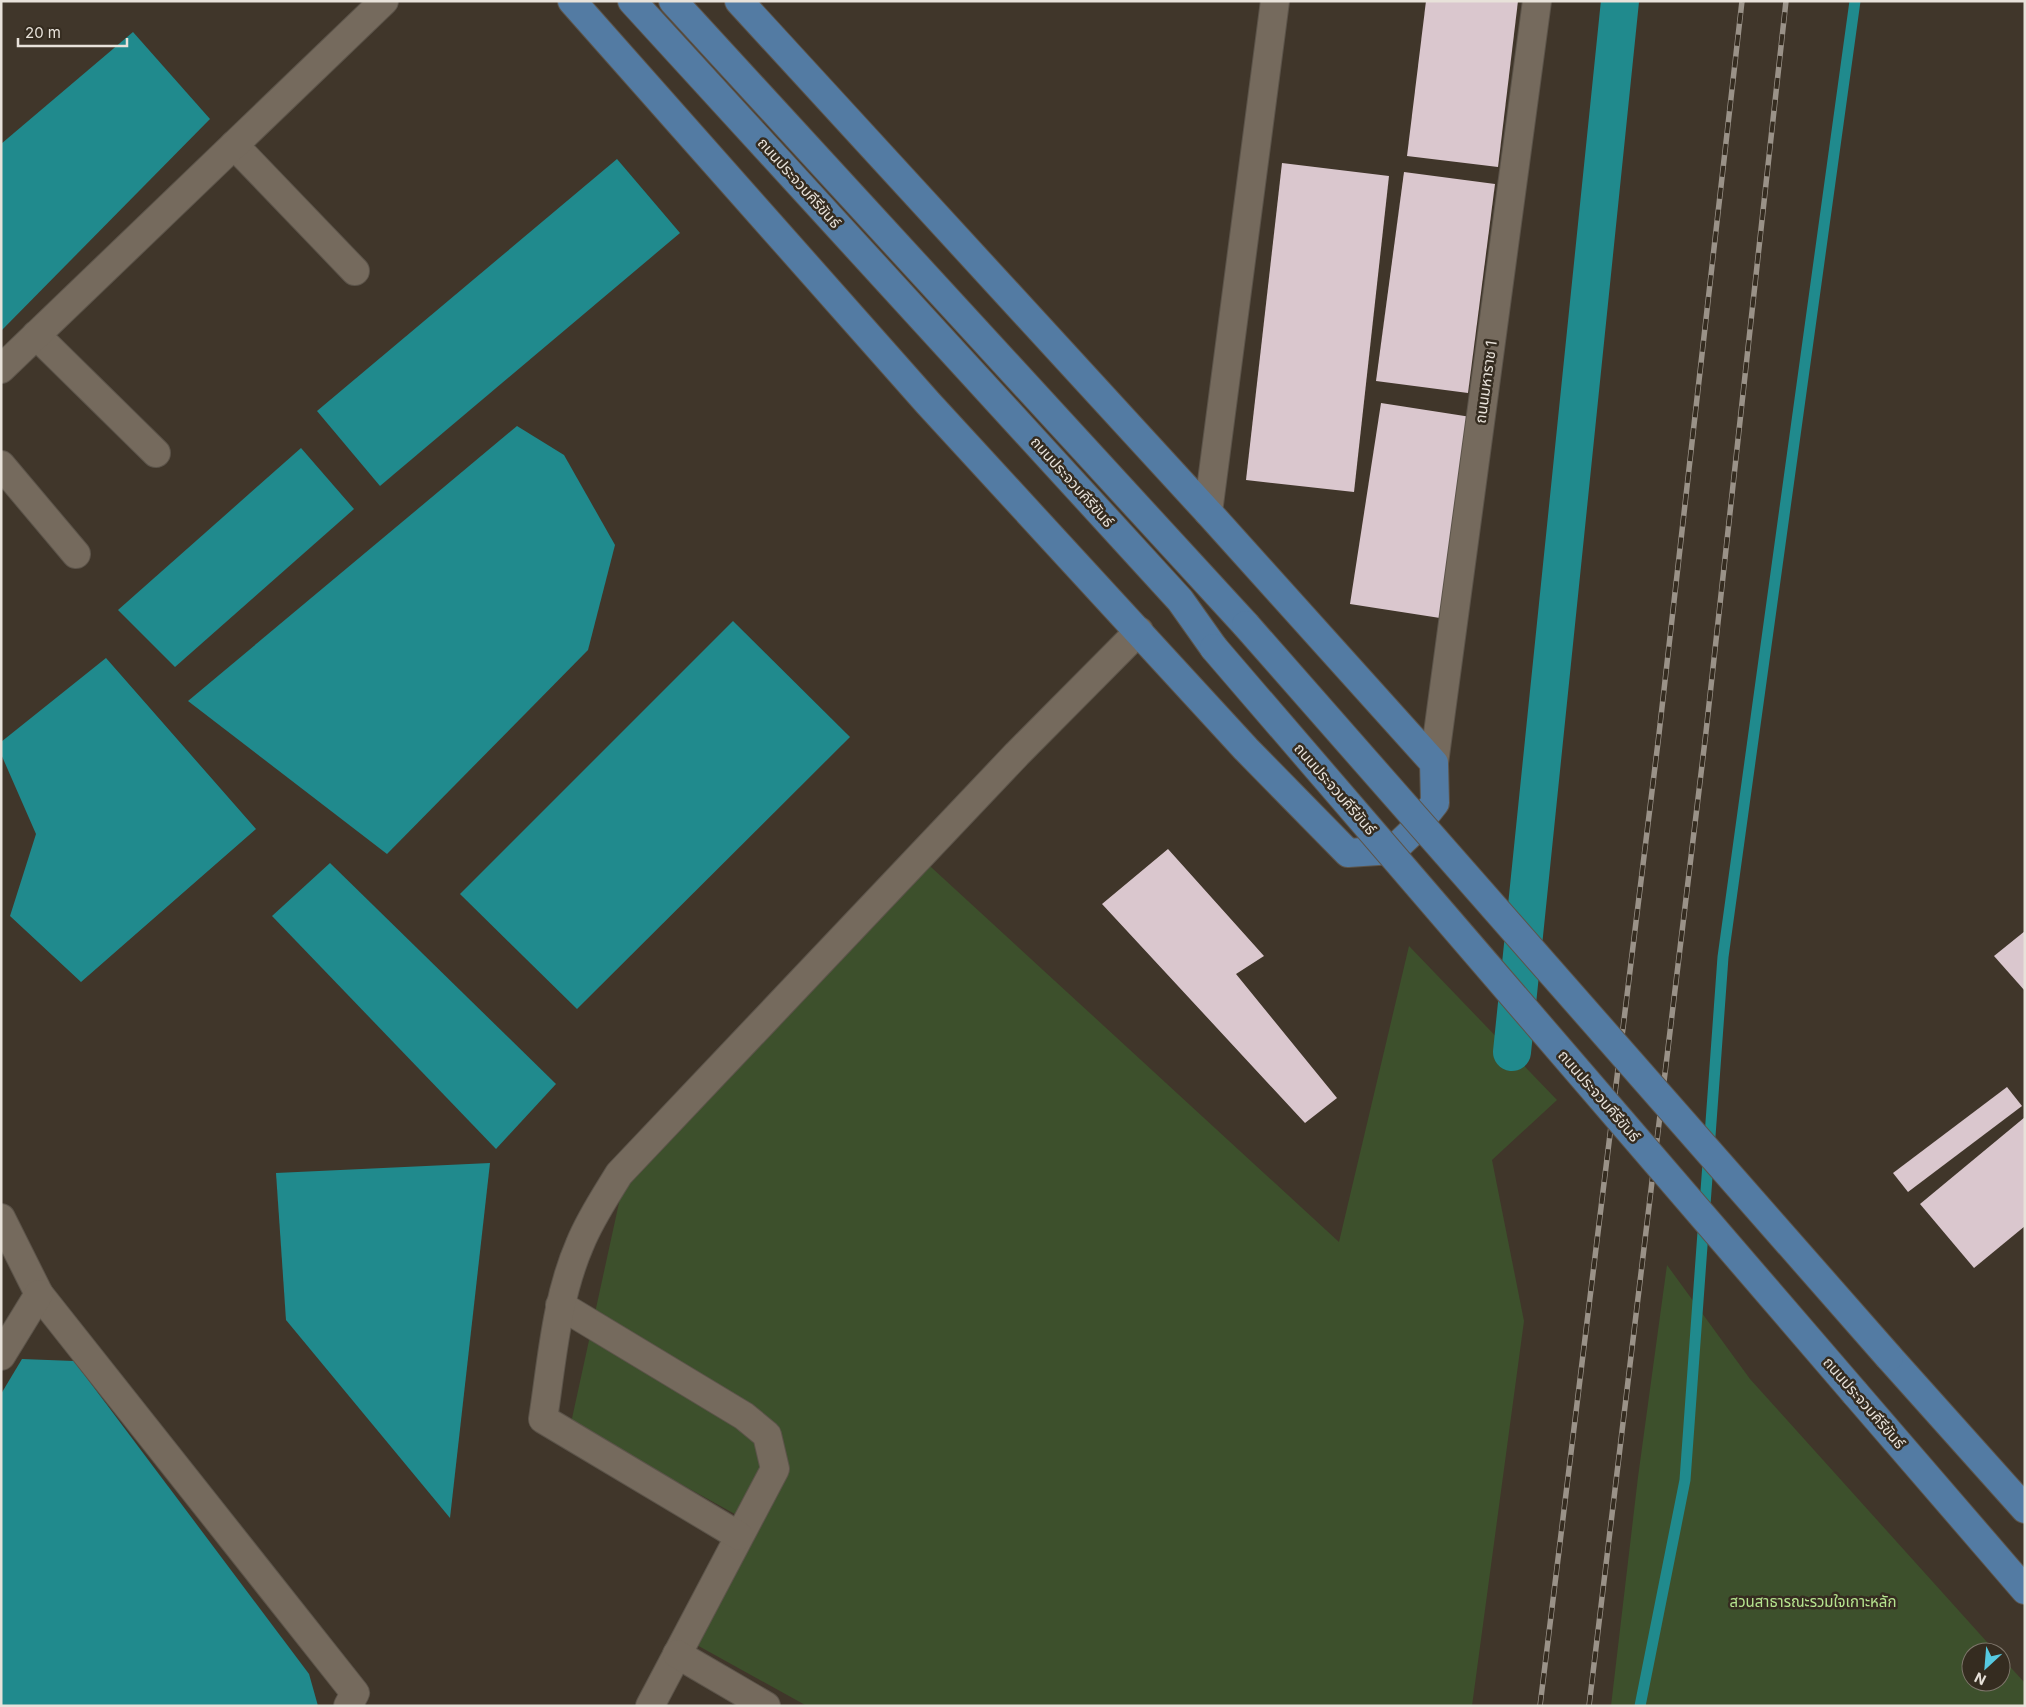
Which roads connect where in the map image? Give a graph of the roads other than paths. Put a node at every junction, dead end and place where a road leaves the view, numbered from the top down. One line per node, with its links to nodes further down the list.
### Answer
1 (384, 1): 8 (street)
2 (572, 1): 16 (main road)
3 (632, 1): 24 (main road, ถนนประจวบคีรีขันธ์, bridge)
4 (673, 1): 22 (main road, ถนนประจวบคีรีขันธ์, bridge)
5 (739, 1): 14 (main road)
6 (1275, 1): 14 (street)
7 (1537, 1): 17 (street, ถนนมหาราช 1)
8 (234, 146): 9 (street); 10 (street)
9 (355, 272)
10 (36, 335): 11 (street); 12 (street)
11 (1, 369)
12 (156, 453)
13 (1, 465): 15 (street)
14 (1208, 512): 17 (main road)
15 (76, 554)
16 (1139, 631): 17 (main road); 20 (street)
17 (1434, 763)
18 (1, 1218): 19 (street)
19 (39, 1294): 21 (street); 26 (street)
20 (560, 1305): 23 (street); 23 (street)
21 (1, 1356)
22 (2025, 1509)
23 (739, 1536): 25 (street)
24 (2025, 1590)
25 (678, 1654): 27 (street); 28 (street)
26 (348, 1706)
27 (650, 1706)
28 (766, 1706)

